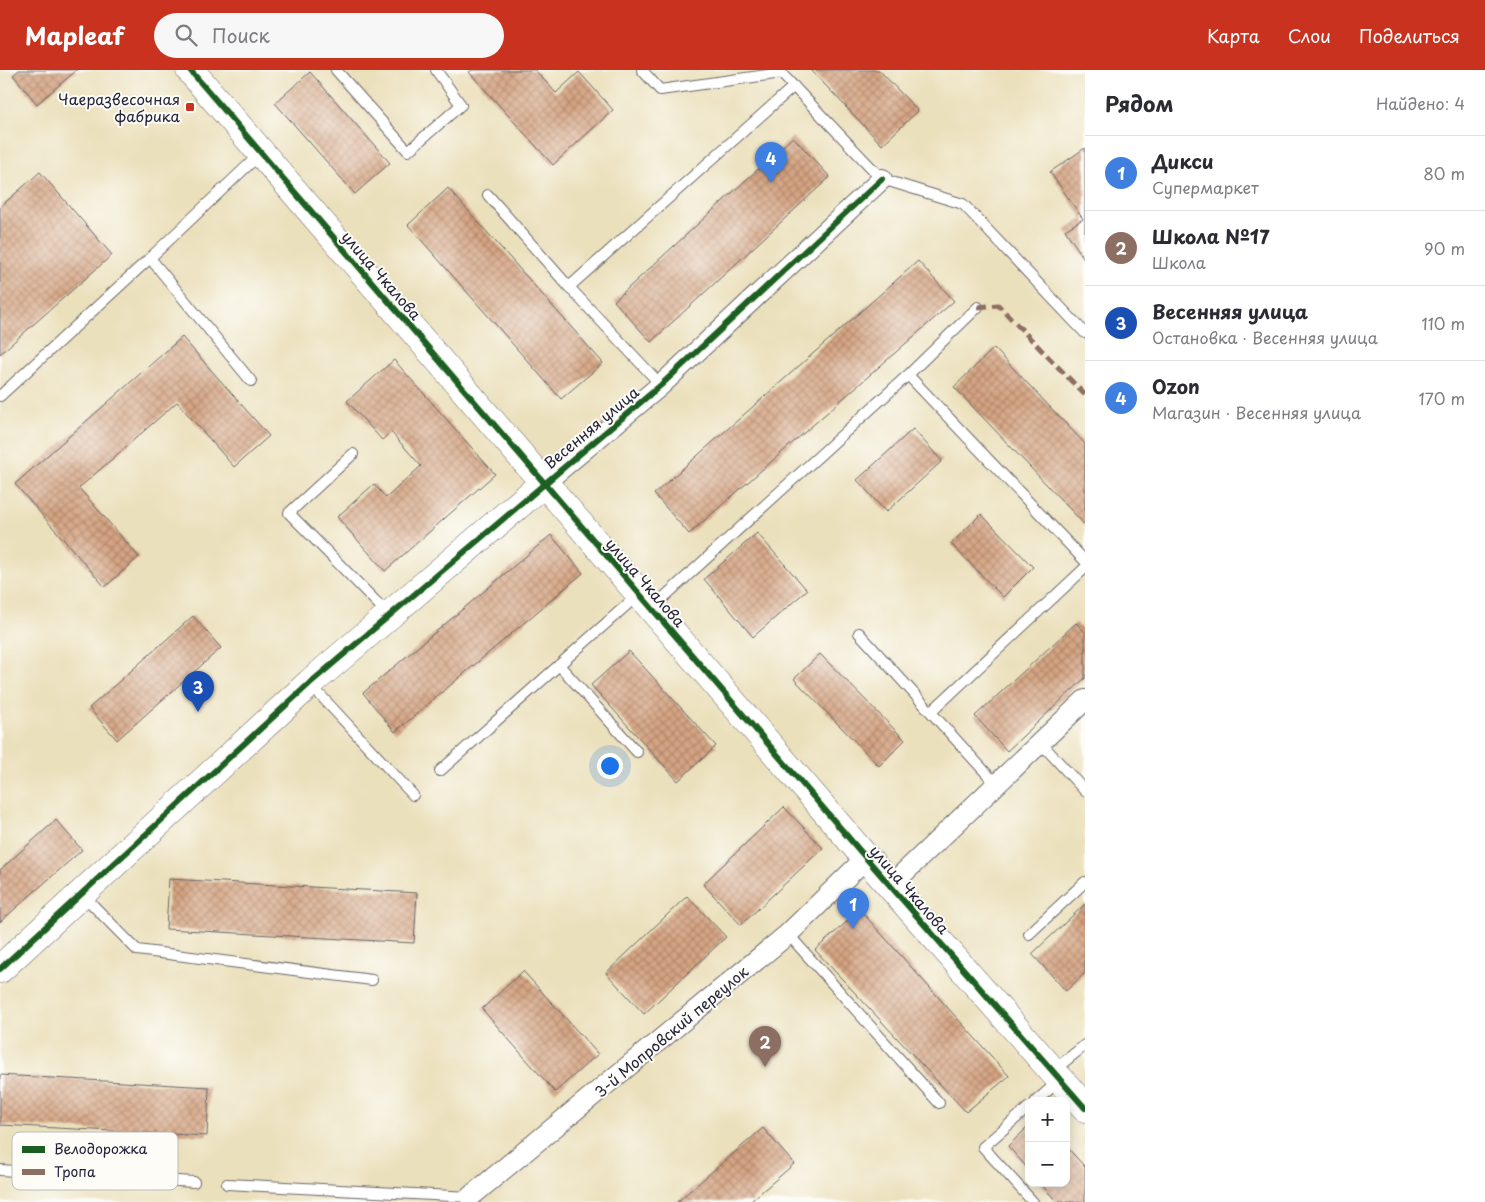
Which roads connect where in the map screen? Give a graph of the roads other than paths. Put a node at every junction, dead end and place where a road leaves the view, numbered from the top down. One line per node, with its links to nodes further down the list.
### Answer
1 (190, 70): 7 (street, улица Чкалова)
2 (336, 70): 3 (lane)
3 (436, 70)
4 (642, 70): 5 (lane)
5 (780, 72): 6 (lane)
6 (794, 86): 8 (lane); 11 (lane)
7 (261, 153): 10 (lane); 19 (street, улица Чкалова)
8 (882, 179): 13 (lane); 16 (street, Весенняя улица)
9 (488, 195): 11 (lane)
10 (150, 258): 15 (lane); 17 (lane)
11 (569, 287): 16 (lane)
12 (978, 307): 14 (lane)
13 (1085, 333)
14 (908, 375): 20 (lane); 22 (lane)
15 (251, 381)
16 (661, 385): 19 (street, Весенняя улица)
17 (0, 396)
18 (353, 454): 23 (lane)
19 (544, 483): 22 (street, улица Чкалова); 23 (street, Весенняя улица)
20 (1085, 561)
21 (1085, 568): 28 (lane)
22 (646, 601): 25 (lane); 35 (street, улица Чкалова)
23 (389, 614): 26 (street, Весенняя улица)
24 (859, 633): 28 (lane)
25 (559, 665): 30 (lane); 31 (lane)
26 (310, 683): 34 (lane); 38 (street, Весенняя улица)
27 (1085, 700): 29 (street)
28 (931, 712): 32 (lane)
29 (1041, 743): 32 (street); 33 (lane)
30 (637, 752)
31 (440, 771)
32 (997, 785): 37 (street)
33 (1085, 791)
34 (413, 795)
35 (866, 858): 37 (street, улица Чкалова); 39 (street, 3-й Мопровский переулок)
36 (1085, 882): 40 (lane)
37 (891, 885): 44 (street, улица Чкалова)
38 (82, 893): 41 (street, Весенняя улица); 42 (lane)
39 (788, 934): 46 (lane); 52 (street, 3-й Мопровский переулок)
40 (1028, 934)
41 (0, 970)
42 (372, 980)
43 (1085, 1045): 44 (lane)
44 (1056, 1076): 45 (lane); 47 (street, улица Чкалова)
45 (1039, 1097)
46 (939, 1103)
47 (1085, 1108)
48 (1025, 1110): 53 (lane)
49 (178, 1181): 50 (lane)
50 (194, 1182)
51 (227, 1184): 52 (lane)
52 (470, 1197)
53 (1033, 1202)

